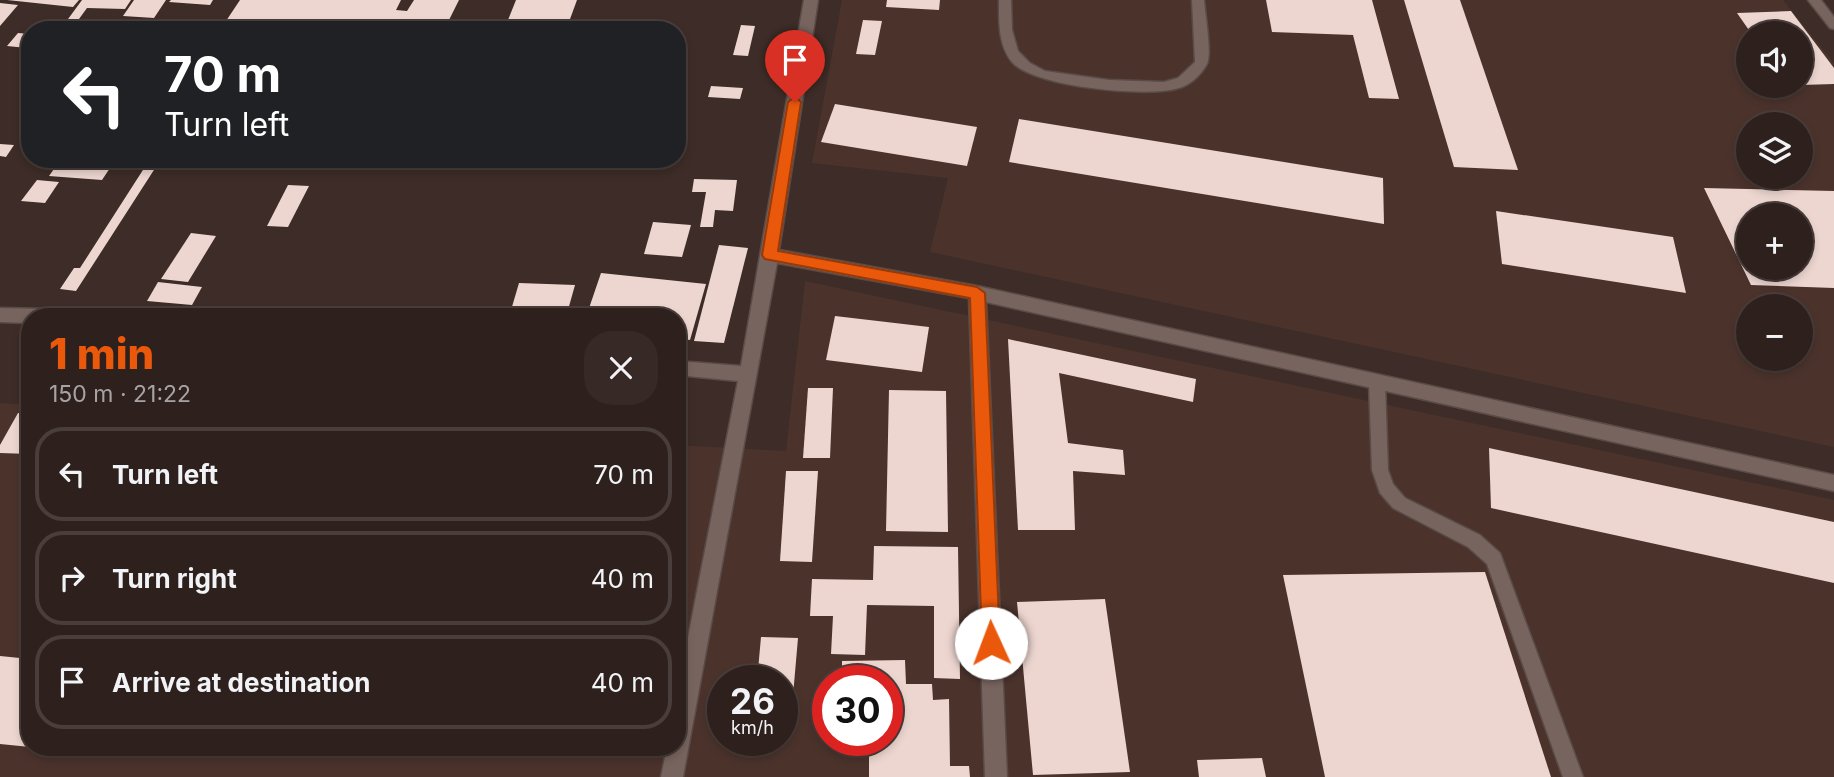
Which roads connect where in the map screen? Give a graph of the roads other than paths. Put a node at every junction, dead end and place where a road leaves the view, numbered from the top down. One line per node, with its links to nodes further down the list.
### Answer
1 (811, 0): 6 (street)
2 (1005, 0): 3 (lane)
3 (1198, 0)
4 (1814, 0): 5 (lane)
5 (1834, 25)
6 (770, 255): 7 (street); 11 (street)
7 (977, 293): 12 (street); 17 (street)
8 (0, 315): 9 (street)
9 (21, 315)
10 (686, 369): 11 (street)
11 (746, 374): 14 (street)
12 (1377, 383): 13 (street); 18 (lane)
13 (1834, 483)
14 (686, 701)
15 (676, 756): 16 (street)
16 (672, 777)
17 (996, 777)
18 (1573, 777)

